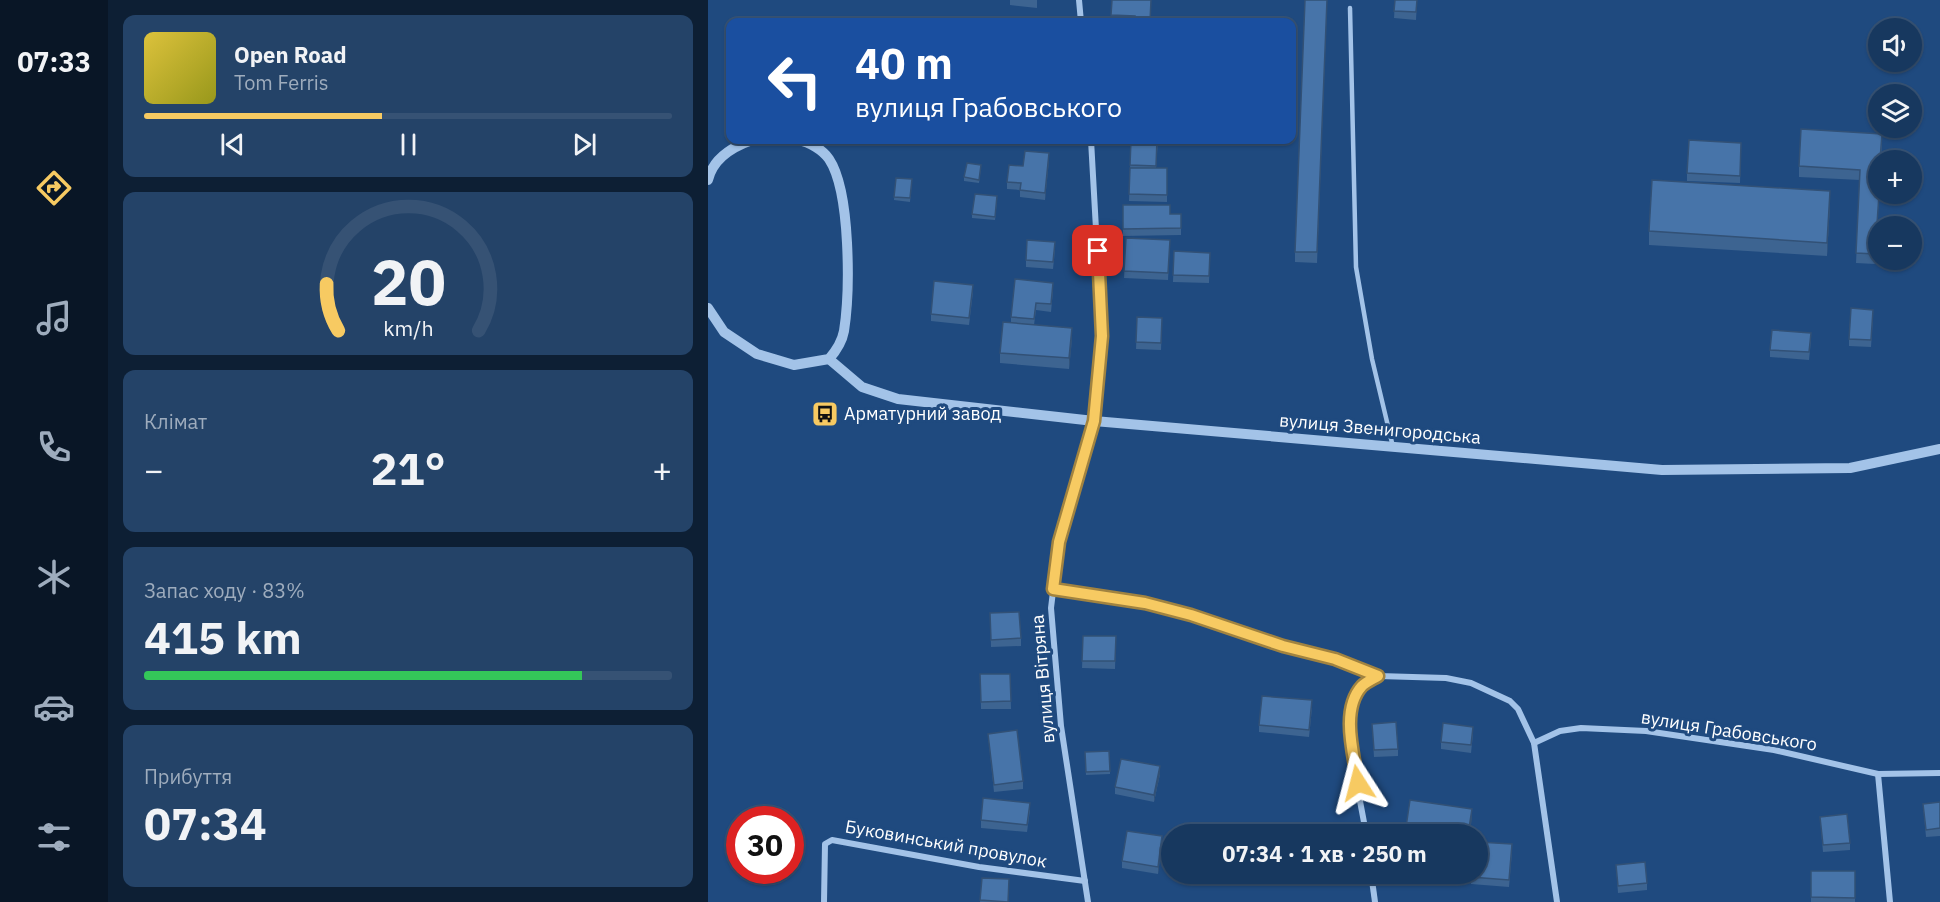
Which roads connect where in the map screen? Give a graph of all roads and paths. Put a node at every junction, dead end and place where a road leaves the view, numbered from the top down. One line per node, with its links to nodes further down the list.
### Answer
1 (1079, 0): 3 (street)
2 (1350, 8): 11 (lane)
3 (1081, 18)
4 (742, 144): 7 (street)
5 (812, 144): 9 (street)
6 (1091, 144): 10 (street, вулиця Вітряна)
7 (708, 180)
8 (708, 308): 9 (street)
9 (829, 359): 10 (street, вулиця Звенигородська)
10 (1094, 421): 11 (street, вулиця Звенигородська); 13 (street, вулиця Вітряна)
11 (1393, 447): 12 (street, вулиця Звенигородська)
12 (1940, 449)
13 (1053, 589): 14 (street); 19 (street, вулиця Вітряна)
14 (1378, 676): 15 (street); 18 (street)
15 (1534, 743): 17 (street, вулиця Грабовського); 24 (street)
16 (1940, 772): 17 (street, вулиця Грабовського)
17 (1878, 774): 25 (street)
18 (1365, 824)
19 (1085, 881): 21 (street, Буковинський провулок); 22 (street, вулиця Вітряна)
20 (1373, 884): 23 (street)
21 (824, 902)
22 (1088, 902)
23 (1375, 902)
24 (1557, 902)
25 (1890, 902)

